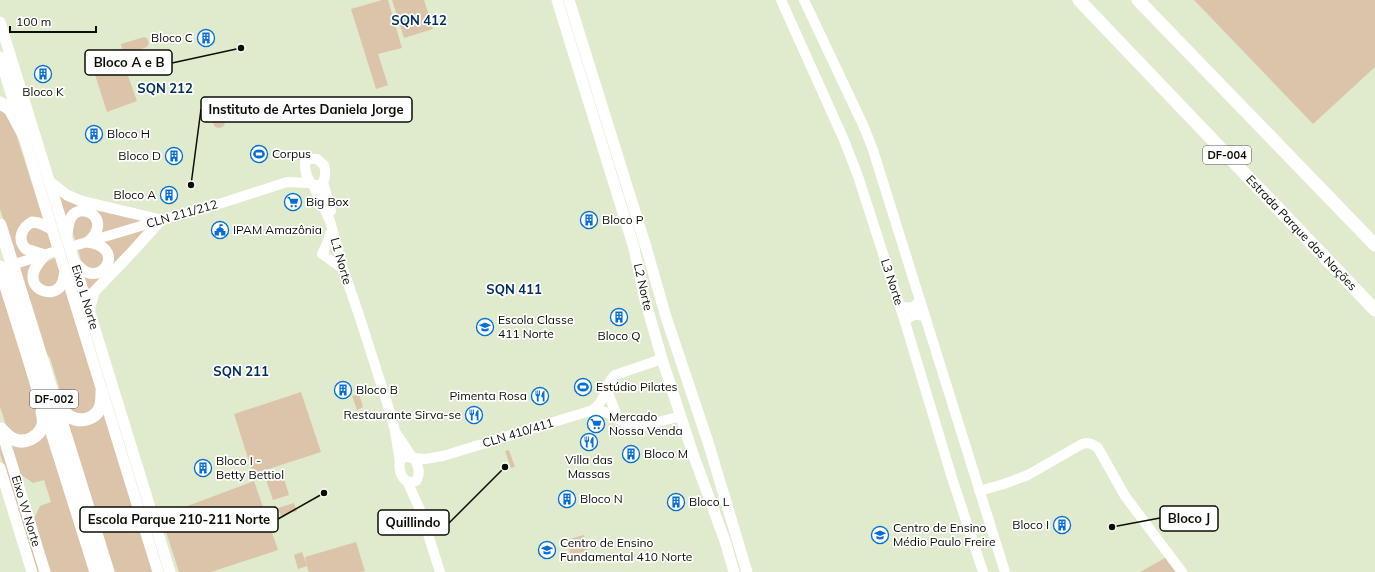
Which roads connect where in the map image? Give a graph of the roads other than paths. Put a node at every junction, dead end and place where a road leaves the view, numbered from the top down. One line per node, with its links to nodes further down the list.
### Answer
1 (557, 0): 10 (main road, L2 Norte)
2 (569, 0): 10 (main road, L2 Norte)
3 (781, 0): 31 (street, L3 Norte)
4 (804, 0): 30 (street, L3 Norte)
5 (1079, 0): 32 (highway, Estrada Parque das Nações / DF-004)
6 (1138, 0): 23 (highway)
7 (0, 22): 13 (main road, Eixo L Norte)
8 (0, 57): 11 (main road, Eixo L Norte)
9 (0, 102): 11 (highway)
10 (600, 119): 36 (main road, L2 Norte); 37 (main road, L2 Norte)
11 (24, 135): 19 (main road, Eixo L Norte)
12 (305, 168): 14 (street, CLN 211/212); 15 (street); 16 (street)
13 (49, 182): 17 (main road); 21 (main road, Eixo L Norte)
14 (287, 182): 16 (street, CLN 211/212); 17 (street, CLN 211/212)
15 (323, 182): 16 (street); 34 (street, L1 Norte)
16 (312, 184): 20 (street, L1 Norte)
17 (161, 220): 22 (street, CLN 211/212); 33 (main road)
18 (0, 225): 43 (highway, DF-002)
19 (52, 229): 24 (main road); 29 (main road, Eixo L Norte)
20 (332, 229): 28 (street, L1 Norte); 28 (street)
21 (66, 235): 22 (main road); 25 (main road, Eixo L Norte)
22 (82, 244): 25 (main road)
23 (1375, 244)
24 (49, 254): 26 (street); 29 (main road)
25 (74, 262): 33 (main road, Eixo L Norte)
26 (18, 263)
27 (0, 267): 40 (highway, DF-002)
28 (343, 269): 34 (street, L1 Norte)
29 (65, 272): 42 (main road, Eixo L Norte)
30 (920, 300): 31 (street); 35 (street, L3 Norte)
31 (900, 306): 38 (street, L3 Norte)
32 (1375, 310)
33 (89, 312): 64 (main road, Eixo L Norte)
34 (359, 315): 48 (street, L1 Norte)
35 (925, 316): 38 (street); 57 (street, L3 Norte)
36 (666, 317): 37 (main road); 49 (main road, L2 Norte)
37 (650, 319): 39 (main road, L2 Norte)
38 (905, 322): 68 (street, L3 Norte)
39 (662, 359): 41 (street); 45 (main road, L2 Norte)
40 (36, 383): 47 (highway); 61 (highway, DF-002)
41 (607, 390): 44 (street); 46 (street)
42 (102, 392): 43 (highway); 63 (main road, Eixo L Norte)
43 (56, 404): 62 (highway, DF-002)
44 (593, 410): 46 (street); 51 (street, CLN 410/411)
45 (681, 416): 46 (street); 50 (main road, L2 Norte)
46 (618, 419)
47 (0, 428): 60 (main road, Eixo W Norte)
48 (395, 431): 52 (street, L1 Norte); 53 (street, L1 Norte)
49 (710, 449): 50 (main road); 67 (main road, L2 Norte)
50 (693, 454): 66 (main road, L2 Norte)
51 (443, 456): 52 (street, CLN 410/411); 55 (street, CLN 410/411)
52 (413, 457): 53 (street); 55 (street)
53 (400, 462): 56 (street)
54 (0, 468): 59 (main road, Eixo W Norte)
55 (418, 477): 56 (street); 58 (street)
56 (407, 481): 58 (street)
57 (979, 491): 69 (street, L3 Norte); 70 (street)
58 (421, 512): 65 (street)
59 (32, 572)
60 (45, 572)
61 (96, 572)
62 (108, 572)
63 (158, 572)
64 (170, 572)
65 (440, 572)
66 (734, 572)
67 (747, 572)
68 (983, 572)
69 (1005, 572)
70 (1182, 572)

